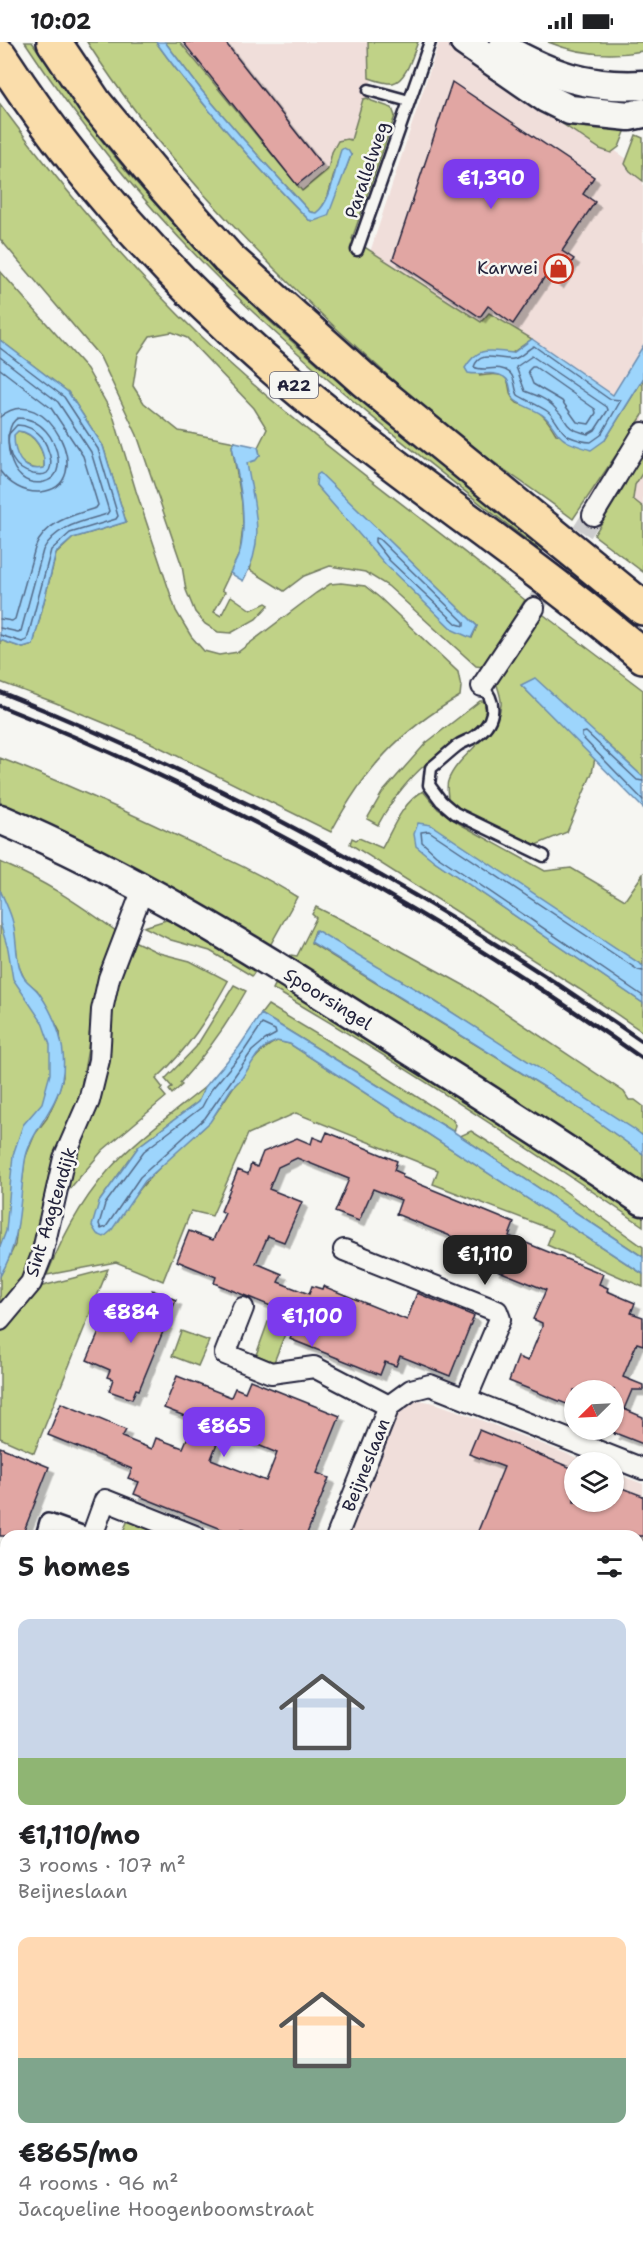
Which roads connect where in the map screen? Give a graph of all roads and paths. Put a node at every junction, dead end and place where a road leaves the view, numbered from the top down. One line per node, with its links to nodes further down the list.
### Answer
1 (54, 42): 14 (highway, A22)
2 (429, 42): 8 (lane, Parallelweg)
3 (465, 42): 9 (main road)
4 (491, 42): 6 (main road)
5 (0, 56): 15 (highway, A22)
6 (643, 85)
7 (369, 90): 8 (lane)
8 (409, 101): 10 (lane, Parallelweg)
9 (643, 113)
10 (357, 250)
11 (643, 434): 12 (street)
12 (592, 515)
13 (534, 608): 16 (street)
14 (643, 608)
15 (643, 656)
16 (482, 686): 18 (lane)
17 (0, 819): 19 (main road, Spoorsingel)
18 (544, 856)
19 (143, 889): 20 (main road, Spoorsingel); 23 (street, Sint Aagtendijk)
20 (643, 1202)
21 (344, 1250): 24 (street)
22 (243, 1308): 25 (street)
23 (0, 1320)
24 (466, 1399): 25 (street, Beijneslaan); 26 (street, Beijneslaan)
25 (389, 1406): 31 (street, Beijneslaan)
26 (643, 1469)
27 (46, 1530): 28 (street)
28 (70, 1530)
29 (94, 1530): 30 (street)
30 (180, 1530)
31 (339, 1530)

